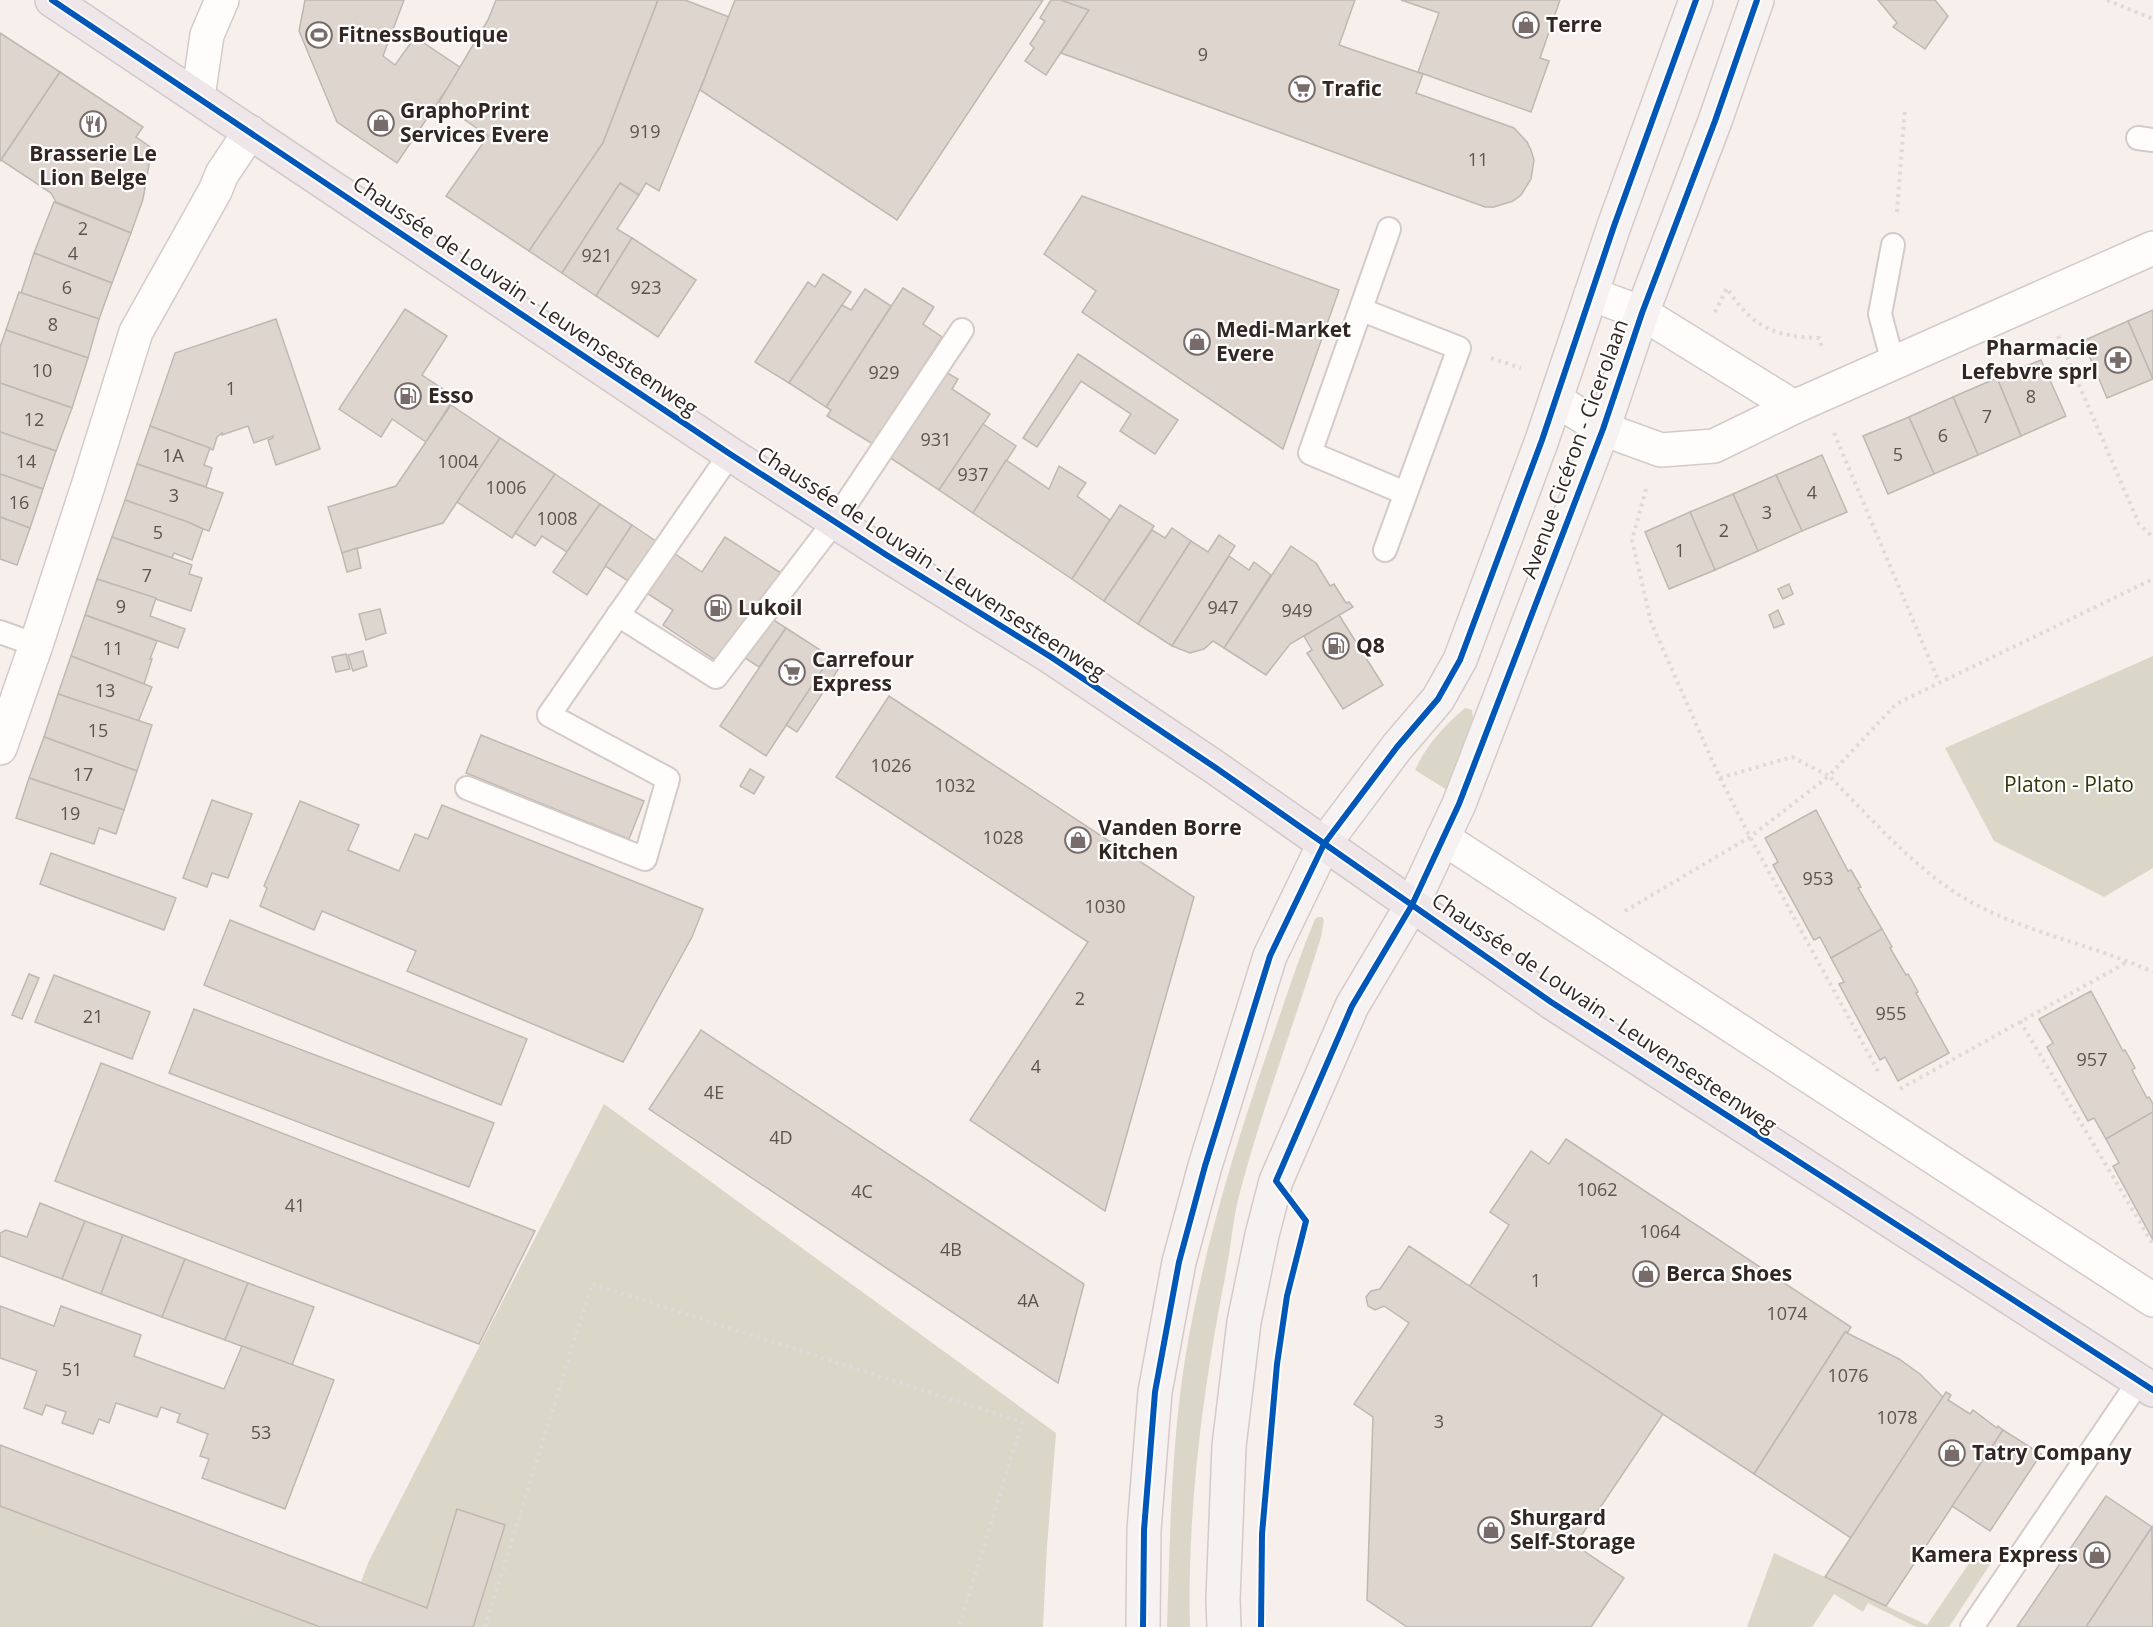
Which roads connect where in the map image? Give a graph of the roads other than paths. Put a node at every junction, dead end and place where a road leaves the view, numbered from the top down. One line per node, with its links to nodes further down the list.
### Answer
1 (51, 0): 5 (main road, Chaussée de Louvain - Leuvensesteenweg)
2 (222, 0): 5 (street)
3 (1696, 0): 10 (main road, Avenue Cicéron - Cicerolaan)
4 (1757, 0): 12 (main road, Avenue Cicéron - Cicerolaan)
5 (198, 98): 6 (main road, Chaussée de Louvain - Leuvensesteenweg)
6 (250, 132): 18 (main road, Chaussée de Louvain - Leuvensesteenweg); 24 (street)
7 (1389, 229): 11 (lane)
8 (1893, 245): 14 (lane)
9 (2153, 248): 14 (street)
10 (1592, 294): 12 (street); 15 (main road, Avenue Cicéron - Cicerolaan)
11 (1362, 310): 19 (lane); 19 (lane)
12 (1642, 313): 16 (street); 17 (main road, Avenue Cicéron - Cicerolaan)
13 (962, 330): 20 (lane)
14 (1893, 363): 16 (street)
15 (1556, 400): 17 (street); 28 (main road, Avenue Cicéron - Cicerolaan)
16 (1794, 407): 17 (street)
17 (1603, 429): 27 (main road, Avenue Cicéron - Cicerolaan)
18 (730, 454): 20 (main road, Chaussée de Louvain - Leuvensesteenweg); 22 (lane)
19 (1405, 493): 21 (lane)
20 (834, 522): 22 (lane); 28 (main road, Chaussée de Louvain - Leuvensesteenweg)
21 (1385, 550)
22 (618, 615): 26 (lane)
23 (0, 632): 24 (lane)
24 (36, 645): 25 (street)
25 (0, 748)
26 (467, 788)
27 (1443, 838): 29 (main road, Avenue Cicéron - Cicerolaan); 30 (street)
28 (1324, 844): 29 (main road, Chaussée de Louvain - Leuvensesteenweg); 32 (main road, Avenue Cicéron - Cicerolaan)
29 (1412, 905): 31 (main road, Chaussée de Louvain - Leuvensesteenweg); 33 (main road, Avenue Cicéron - Cicerolaan)
30 (2153, 1300)
31 (2146, 1386): 34 (lane)
32 (1143, 1627)
33 (1224, 1627)
34 (1972, 1627)

